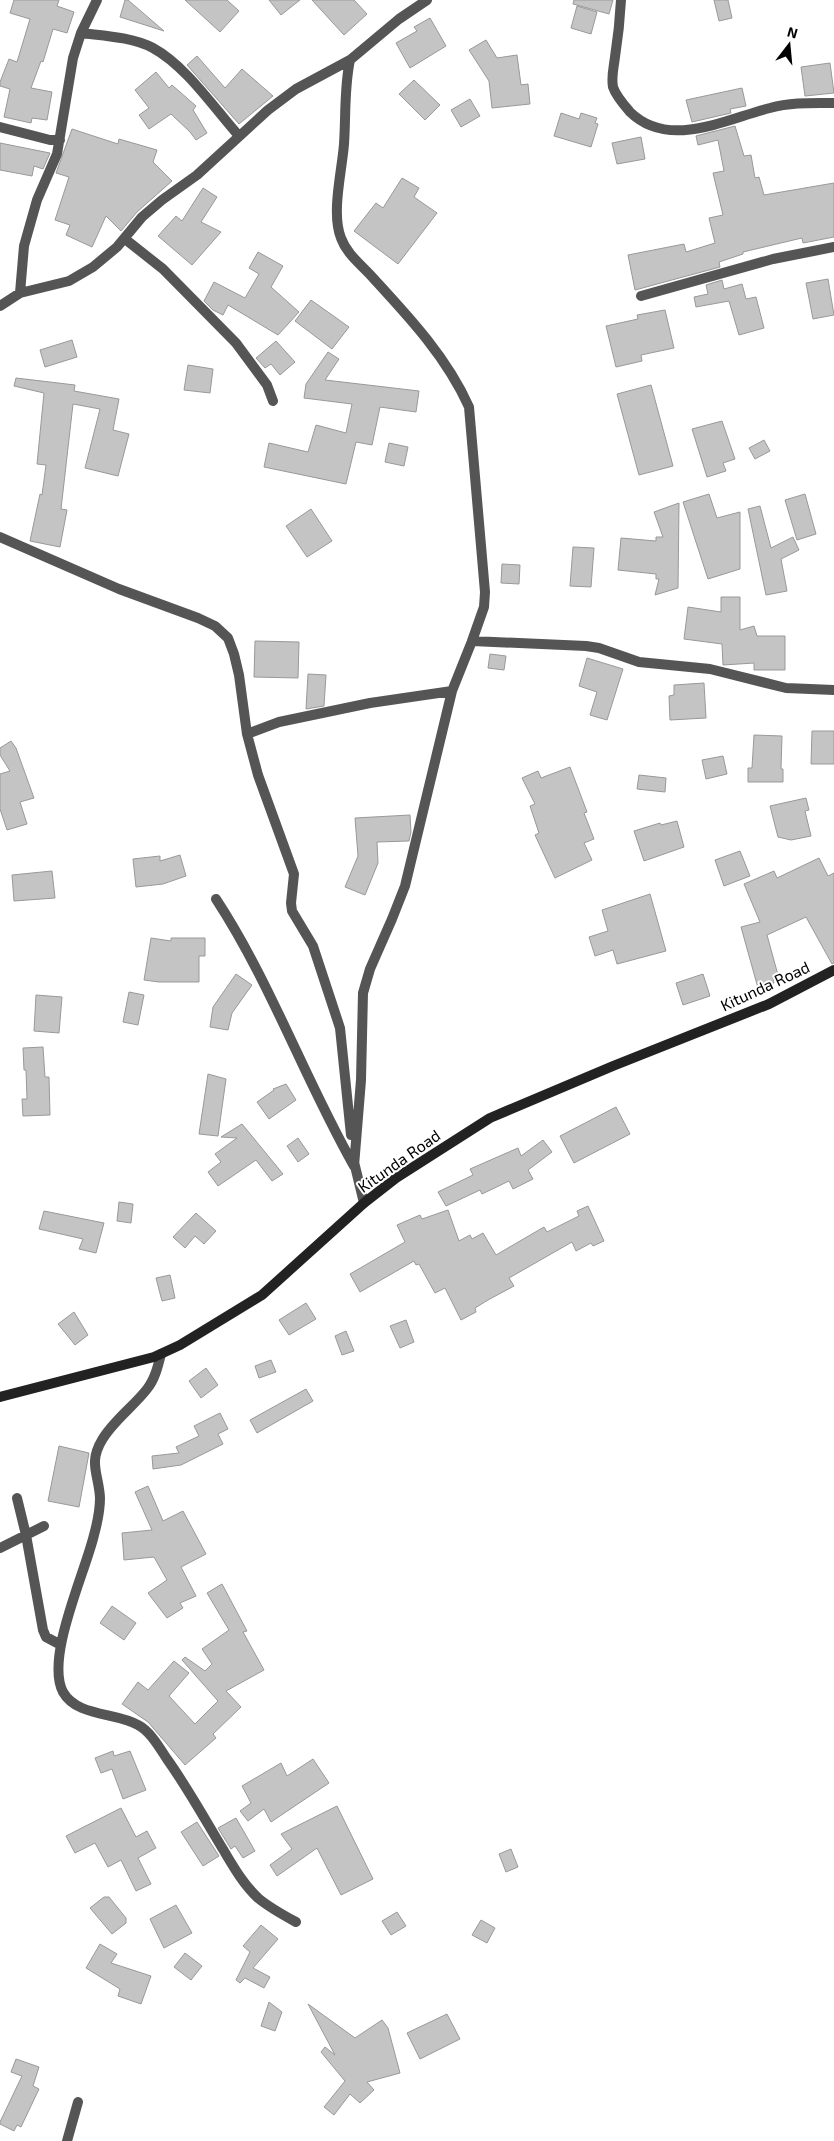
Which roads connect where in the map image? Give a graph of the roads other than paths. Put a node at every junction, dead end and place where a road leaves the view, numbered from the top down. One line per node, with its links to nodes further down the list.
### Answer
1 (97, 0): 4 (street)
2 (427, 0): 5 (street)
3 (621, 0): 6 (street)
4 (81, 33): 8 (street); 9 (street)
5 (350, 60): 8 (street); 17 (street)
6 (834, 103)
7 (0, 127): 9 (street)
8 (239, 136): 10 (street)
9 (60, 140): 12 (street)
10 (125, 239): 12 (street); 15 (street)
11 (834, 247): 13 (street)
12 (20, 294): 14 (street)
13 (641, 296)
14 (0, 306)
15 (273, 400)
16 (0, 537): 20 (street)
17 (472, 641): 18 (street); 19 (street)
18 (834, 690)
19 (452, 691): 20 (street); 23 (street)
20 (247, 734): 23 (street)
21 (216, 899): 23 (street)
22 (834, 970): 24 (street, Kitunda Road)
23 (354, 1166): 24 (street)
24 (364, 1203): 25 (street, Kitunda Road)
25 (162, 1354): 26 (street, Kitunda Road); 31 (street)
26 (0, 1398)
27 (17, 1498): 29 (street)
28 (44, 1526): 29 (street)
29 (26, 1535): 30 (street); 31 (street)
30 (0, 1548)
31 (61, 1646): 32 (street)
32 (296, 1922)
33 (78, 2102): 34 (street)
34 (67, 2141)

